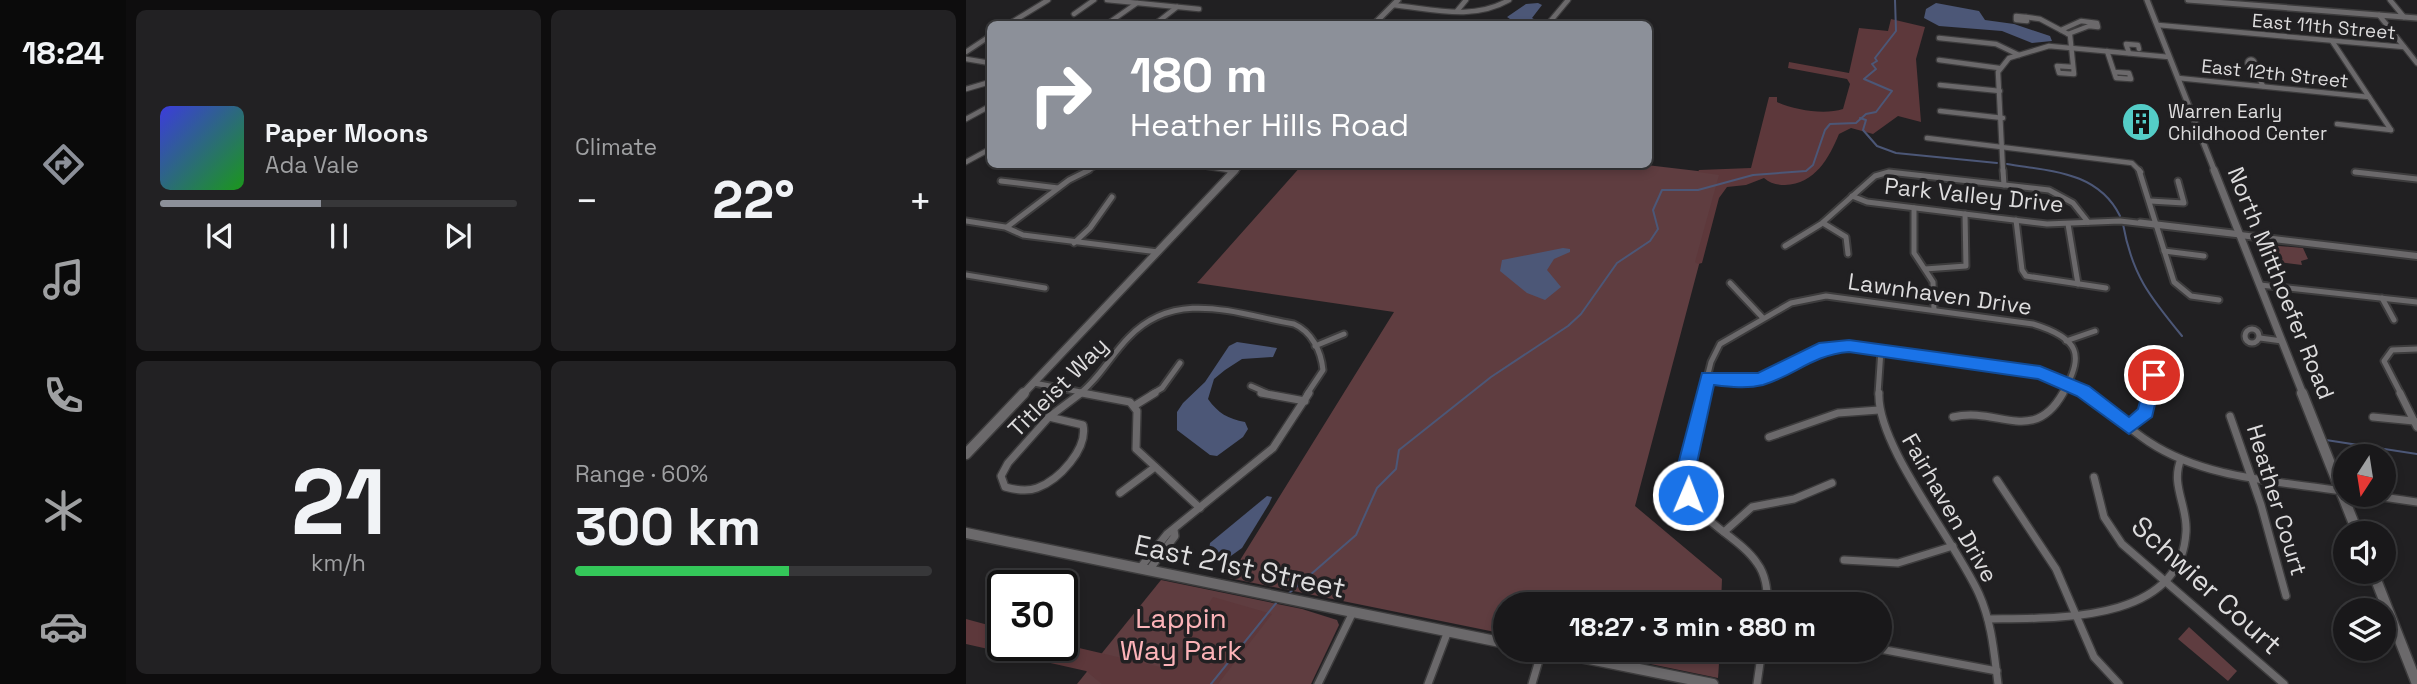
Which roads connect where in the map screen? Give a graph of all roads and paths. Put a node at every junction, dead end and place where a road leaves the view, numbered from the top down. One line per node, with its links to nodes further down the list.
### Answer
1 (1048, 0): 25 (street)
2 (1094, 0): 20 (street)
3 (1107, 0): 14 (street)
4 (1427, 0): 16 (street)
5 (1466, 0): 19 (street)
6 (1509, 0): 19 (street)
7 (1567, 0): 29 (street)
8 (2147, 0): 17 (main road, North Mitthoefer Road)
9 (2153, 0): 17 (main road, North Mitthoefer Road)
10 (2188, 0): 11 (main road)
11 (2210, 0): 21 (main road)
12 (2390, 0): 23 (street)
13 (1396, 2): 16 (street); 28 (main road)
14 (1137, 3): 15 (street); 26 (street)
15 (1178, 7): 18 (street); 27 (street)
16 (1421, 7): 19 (street)
17 (2152, 7): 30 (main road, North Mitthoefer Road)
18 (1199, 9)
19 (1457, 11)
20 (1074, 13)
21 (2379, 15): 23 (main road); 37 (street)
22 (2026, 17): 31 (street)
23 (2404, 17): 24 (main road)
24 (2417, 18)
25 (1014, 21)
26 (1111, 21)
27 (1159, 21)
28 (1377, 21)
29 (1550, 21)
30 (2158, 25): 35 (street, East 11th Street); 43 (main road, North Mitthoefer Road)
31 (2061, 30): 32 (street); 32 (street)
32 (2068, 33): 36 (street)
33 (987, 38): 40 (street)
34 (1939, 38): 42 (street)
35 (2332, 41): 37 (street, East 11th Street); 58 (street)
36 (2070, 47): 39 (street); 42 (street); 49 (street)
37 (2404, 47): 47 (street)
38 (2139, 49): 41 (street)
39 (2107, 51): 41 (street); 51 (street)
40 (966, 52)
41 (2129, 53): 43 (street)
42 (2019, 55): 50 (street)
43 (2169, 57): 52 (main road, North Mitthoefer Road)
44 (966, 59): 46 (street)
45 (1939, 60): 50 (street)
46 (987, 62)
47 (2417, 64)
48 (2253, 66): 55 (street)
49 (2073, 67)
50 (1999, 68): 57 (street)
51 (2114, 72)
52 (2178, 78): 55 (street, East 12th Street); 89 (main road, North Mitthoefer Road)
53 (987, 83): 56 (street)
54 (1940, 85): 57 (street)
55 (2263, 86): 58 (street, East 12th Street)
56 (966, 89)
57 (2000, 91): 61 (street)
58 (2369, 97): 63 (street)
59 (987, 108): 62 (street)
60 (1940, 111): 61 (street)
61 (2003, 118): 65 (street)
62 (966, 119)
63 (2337, 124)
64 (1927, 138): 65 (street)
65 (2001, 146): 74 (street); 78 (street)
66 (987, 151): 67 (street)
67 (966, 162)
68 (1093, 168): 75 (street)
69 (1238, 168): 93 (main road)
70 (2355, 172): 71 (street)
71 (2417, 179)
72 (1001, 181): 75 (street)
73 (2178, 181): 78 (street)
74 (2004, 185): 76 (street); 83 (street)
75 (1058, 188): 88 (street)
76 (1852, 196): 79 (street, Park Valley Drive); 84 (street)
77 (1112, 197): 90 (street)
78 (2150, 201): 86 (street)
79 (1914, 208): 80 (street, Park Valley Drive); 97 (street)
80 (1965, 214): 81 (street, Park Valley Drive); 97 (street)
81 (2016, 220): 85 (street, Park Valley Drive); 100 (street)
82 (969, 221): 87 (street); 88 (street)
83 (2088, 222): 85 (street, Park Valley Drive); 86 (street, Park Valley Drive)
84 (1822, 223): 91 (street); 94 (street)
85 (2067, 224): 100 (street)
86 (2157, 224): 89 (street, Park Valley Drive); 92 (street)
87 (966, 227)
88 (1007, 227): 90 (street)
89 (2240, 235): 96 (street); 101 (main road, North Mitthoefer Road)
90 (1074, 243): 93 (street)
91 (1785, 246)
92 (2164, 251): 95 (street); 105 (street)
93 (1158, 252): 121 (main road)
94 (1847, 254)
95 (2204, 256)
96 (2417, 256)
97 (1925, 269): 107 (street)
98 (966, 275): 102 (street)
99 (1730, 282): 108 (street)
100 (2078, 284): 103 (street)
101 (2260, 285): 104 (street); 114 (main road, North Mitthoefer Road)
102 (1045, 288)
103 (2106, 288)
104 (2382, 298): 106 (street); 109 (street)
105 (2219, 300)
106 (2417, 302)
107 (1934, 310): 108 (street, Lawnhaven Drive); 113 (street, Lawnhaven Drive)
108 (1763, 318): 120 (street, Lawnhaven Drive)
109 (2394, 320)
110 (2095, 331): 113 (street)
111 (1344, 334): 115 (street)
112 (2260, 338): 114 (street)
113 (2066, 341): 122 (street)
114 (2282, 341): 137 (main road, North Mitthoefer Road)
115 (1315, 346): 124 (street, Titleist Way); 125 (street)
116 (2417, 349): 132 (street)
117 (1881, 350): 120 (street); 122 (street); 127 (street, Fairhaven Drive)
118 (2169, 356): 133 (street)
119 (1180, 363): 126 (street)
120 (1707, 378): 148 (street, Lawnhaven Drive)
121 (1034, 383): 124 (street); 135 (main road)
122 (2068, 383): 129 (street); 133 (street)
123 (1251, 386): 125 (street)
124 (1082, 391): 126 (street); 131 (street, Titleist Way)
125 (1305, 401): 147 (street)
126 (1134, 405): 138 (street)
127 (1879, 410): 134 (street); 150 (street, Fairhaven Drive)
128 (2230, 416): 140 (street, Heather Court)
129 (1953, 417)
130 (2373, 417): 132 (street)
131 (1049, 418): 131 (street, Titleist Way)
132 (2415, 424)
133 (2129, 427): 136 (street)
134 (1769, 437)
135 (966, 454)
136 (2181, 459): 140 (street); 153 (street)
137 (2333, 466)
138 (1154, 467): 144 (street); 147 (street)
139 (2094, 477): 153 (street, Schwier Court)
140 (2252, 477): 143 (street); 156 (street, Heather Court)
141 (1997, 480): 158 (street)
142 (1832, 483): 148 (street)
143 (2333, 489)
144 (1120, 493)
145 (2396, 499): 146 (street)
146 (2417, 502)
147 (1200, 508): 152 (street)
148 (1724, 532): 155 (street, Lawnhaven Drive)
149 (966, 533): 152 (main road, East 21st Street)
150 (1953, 546): 151 (street); 159 (street, Fairhaven Drive)
151 (1844, 560)
152 (1145, 569): 157 (main road, East 21st Street)
153 (2166, 582): 158 (street); 174 (street, Schwier Court)
154 (2378, 584): 175 (main road)
155 (1768, 592)
156 (2286, 596)
157 (1353, 612): 160 (main road, East 21st Street); 167 (street)
158 (2077, 615): 159 (street); 173 (street)
159 (1988, 619): 166 (street, Fairhaven Drive)
160 (1448, 631): 161 (main road, East 21st Street); 168 (street)
161 (1493, 640)
162 (1892, 651): 166 (street)
163 (1538, 662): 169 (street)
164 (1602, 662): 170 (main road)
165 (1760, 662): 171 (street)
166 (1997, 671): 172 (street, Fairhaven Drive)
167 (1318, 684)
168 (1427, 684)
169 (1532, 684)
170 (1713, 684)
171 (1757, 684)
172 (1998, 684)
173 (2119, 684)
174 (2284, 684)
175 (2417, 684)

